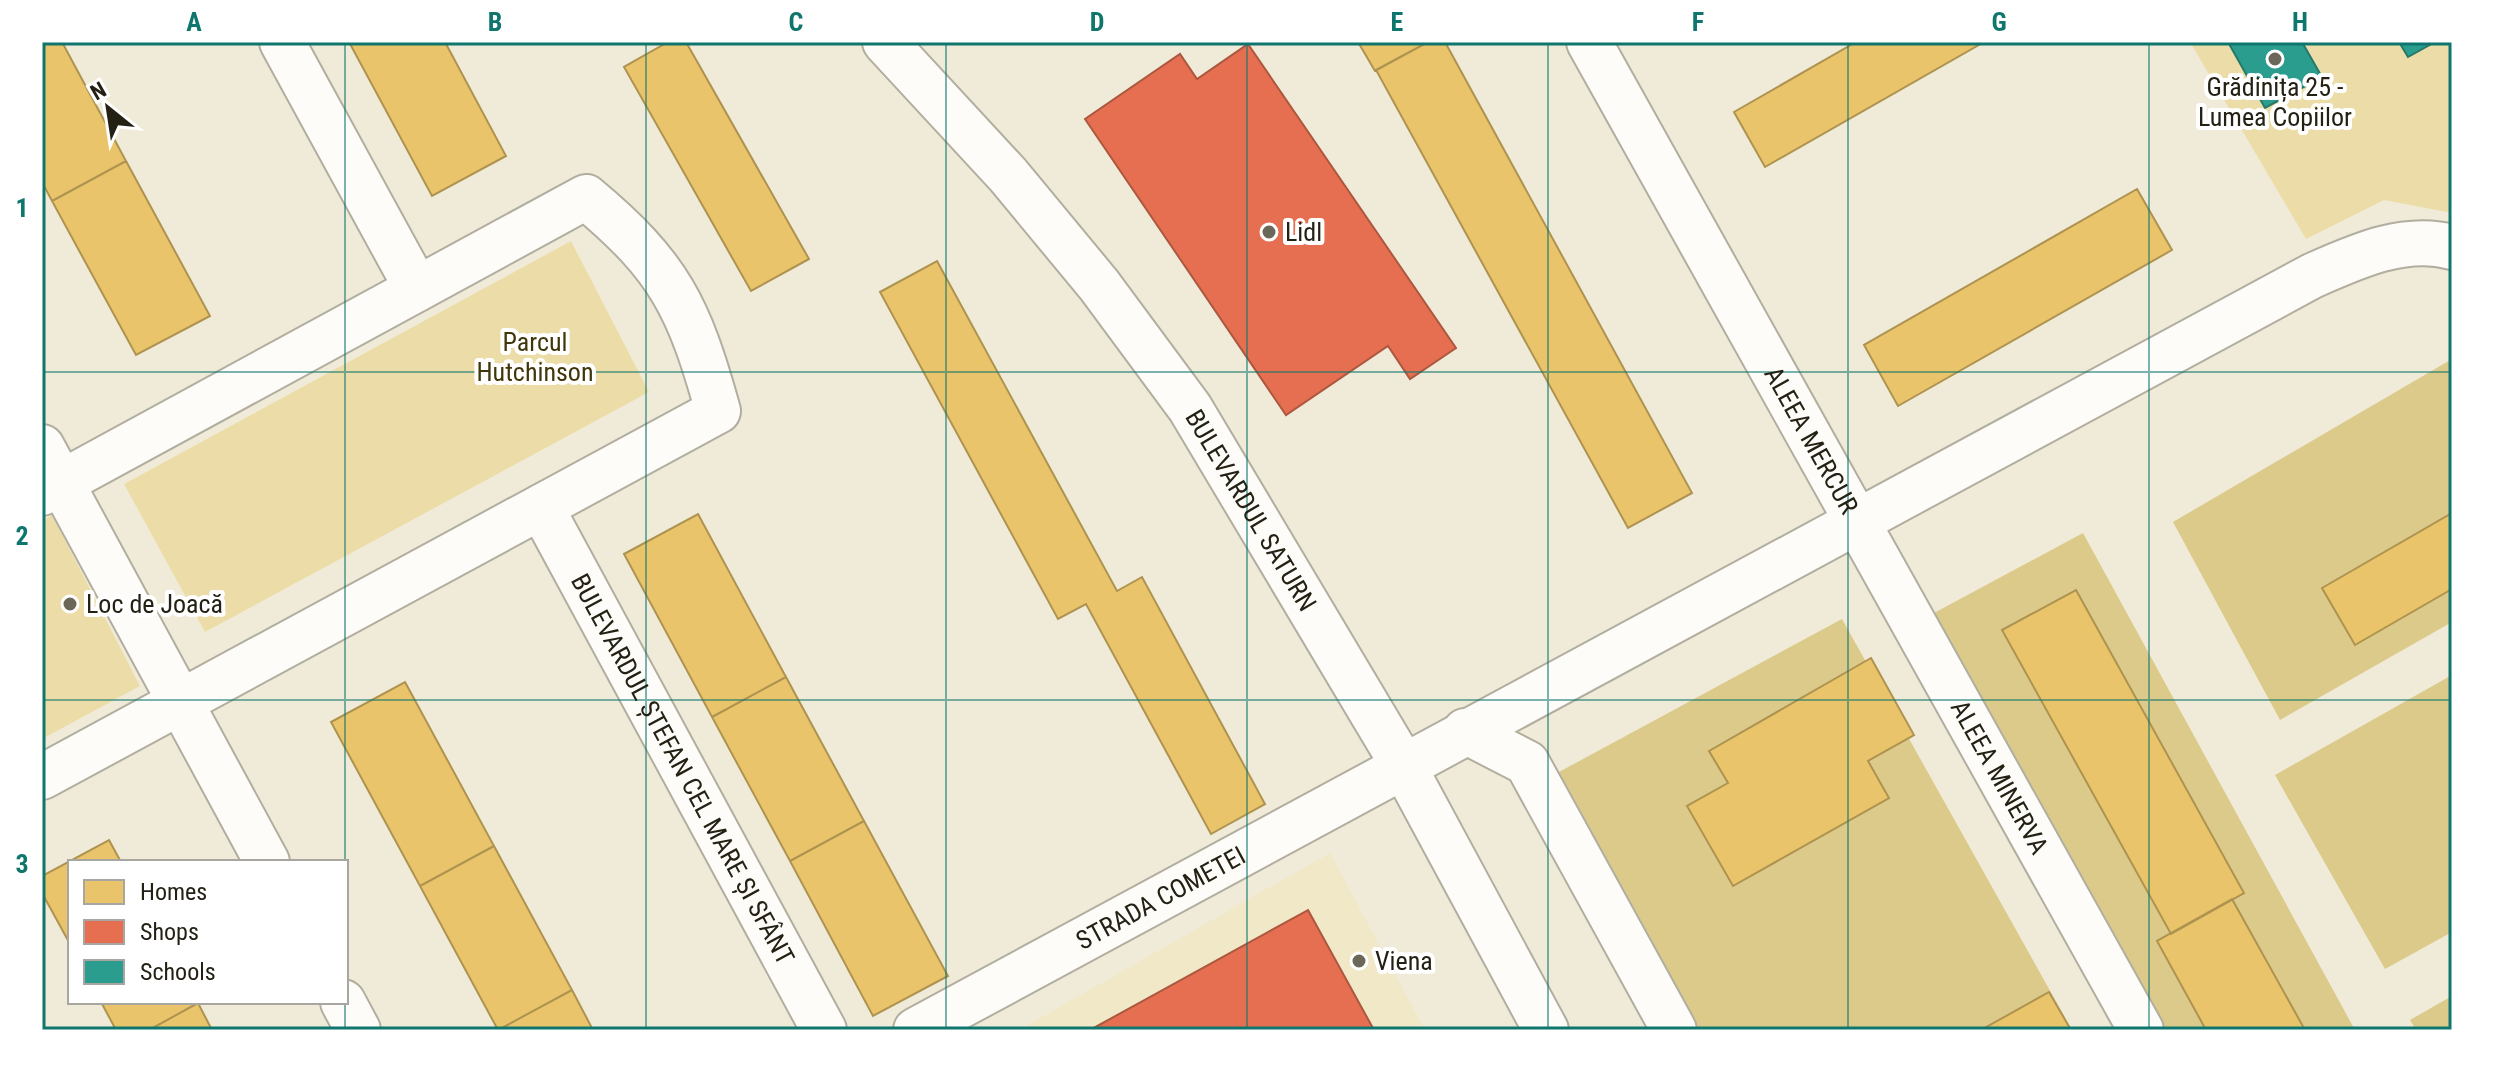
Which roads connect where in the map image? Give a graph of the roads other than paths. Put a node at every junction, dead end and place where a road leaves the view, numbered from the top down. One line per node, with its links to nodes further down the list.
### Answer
1 (282, 42): 5 (street)
2 (885, 42): 11 (street, BULEVARDUL SATURN)
3 (1589, 42): 8 (street, ALEEA MERCUR)
4 (2452, 247): 8 (street)
5 (417, 289): 6 (street); 7 (street)
6 (48, 474): 9 (street)
7 (541, 507): 9 (street); 16 (street, BULEVARDUL ȘTEFAN CEL MARE ȘI SFÂNT)
8 (1859, 522): 10 (street, ALEEA MERCUR); 20 (street, ALEEA MINERVA)
9 (181, 702): 12 (street); 13 (street)
10 (1465, 731): 11 (street, STRADA COMETEI); 19 (street)
11 (1403, 765): 17 (street, STRADA COMETEI); 18 (street, BULEVARDUL SATURN)
12 (42, 777)
13 (266, 860)
14 (344, 1004): 15 (street)
15 (358, 1030)
16 (824, 1030)
17 (916, 1030)
18 (1546, 1030)
19 (1674, 1030)
20 (2141, 1030)

